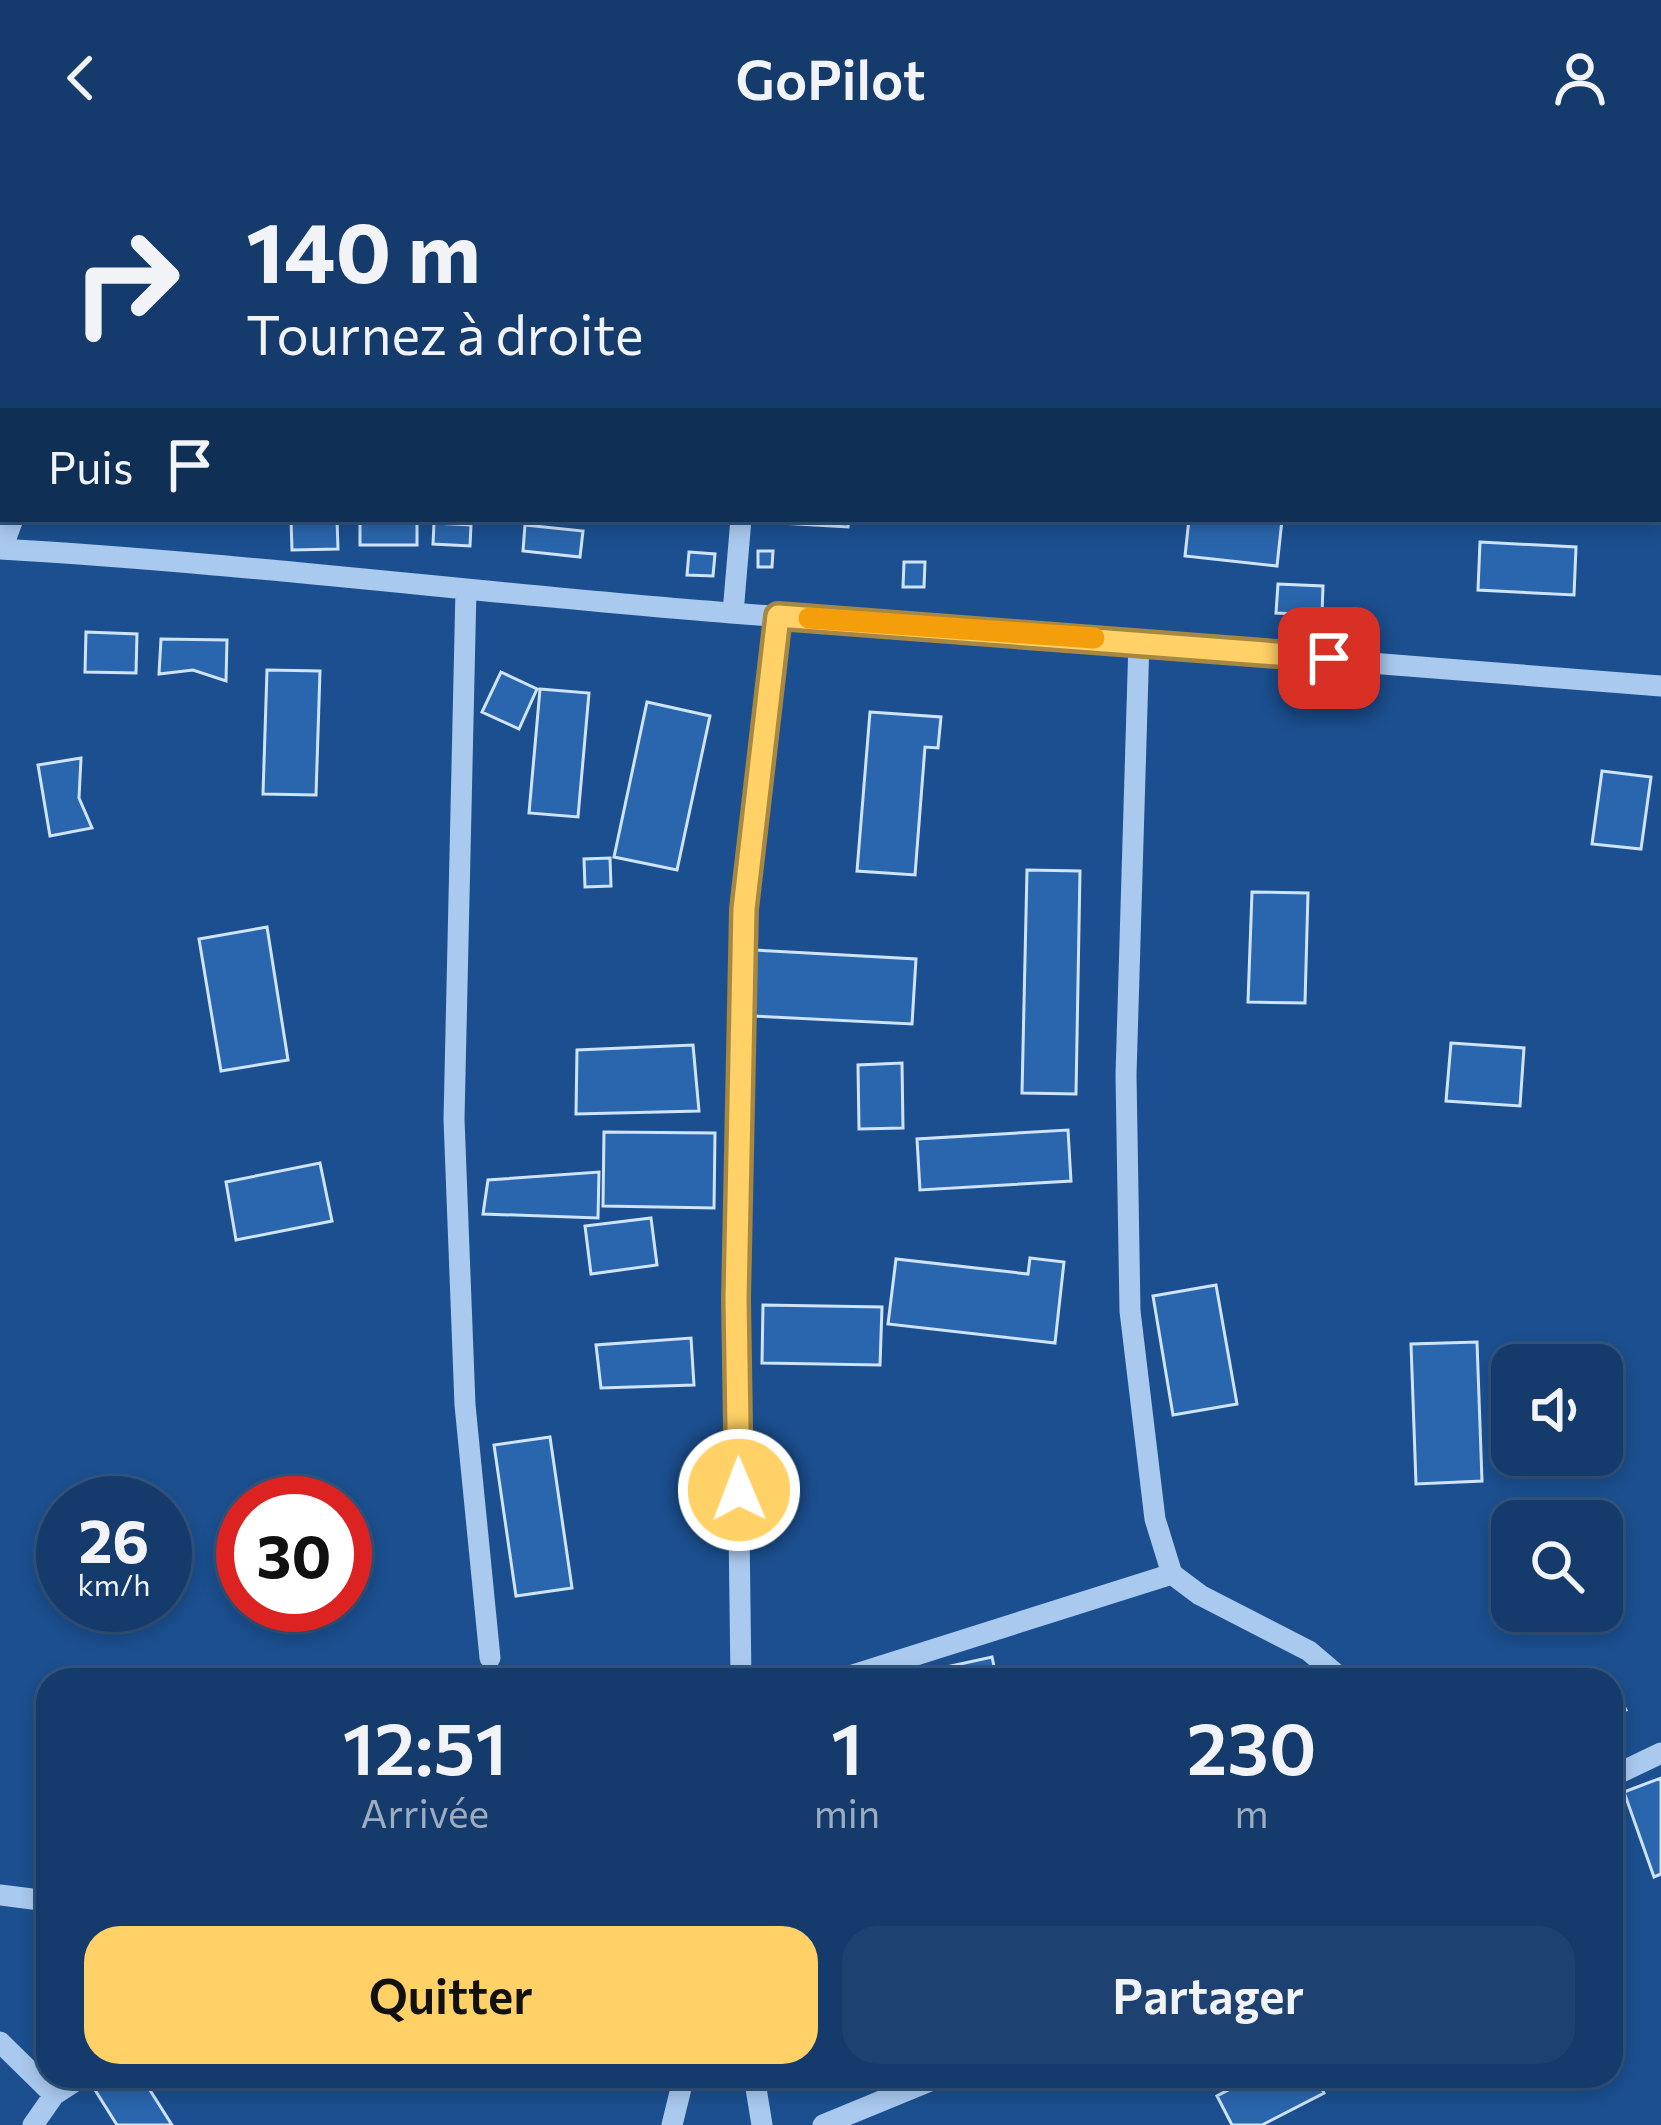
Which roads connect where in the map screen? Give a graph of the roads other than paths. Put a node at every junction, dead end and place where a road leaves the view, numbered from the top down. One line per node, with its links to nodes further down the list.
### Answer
1 (741, 522): 4 (street)
2 (1, 549): 3 (street)
3 (466, 589): 4 (street); 9 (street)
4 (733, 613): 5 (street)
5 (778, 616): 6 (street); 10 (street)
6 (1139, 641): 7 (street); 8 (street)
7 (1661, 686)
8 (1172, 1574): 11 (street); 12 (street)
9 (490, 1658)
10 (741, 1668)
11 (875, 1668)
12 (1329, 1668)
13 (1661, 1753): 14 (street)
14 (1623, 1771)
15 (0, 1895): 16 (street)
16 (36, 1900)
17 (0, 2042): 18 (street)
18 (36, 2077)
19 (47, 2088): 24 (street)
20 (65, 2088): 24 (street)
21 (681, 2088): 26 (street)
22 (756, 2088): 27 (street)
23 (913, 2088): 28 (street)
24 (54, 2095): 25 (street)
25 (33, 2125)
26 (672, 2125)
27 (762, 2125)
28 (824, 2125)

